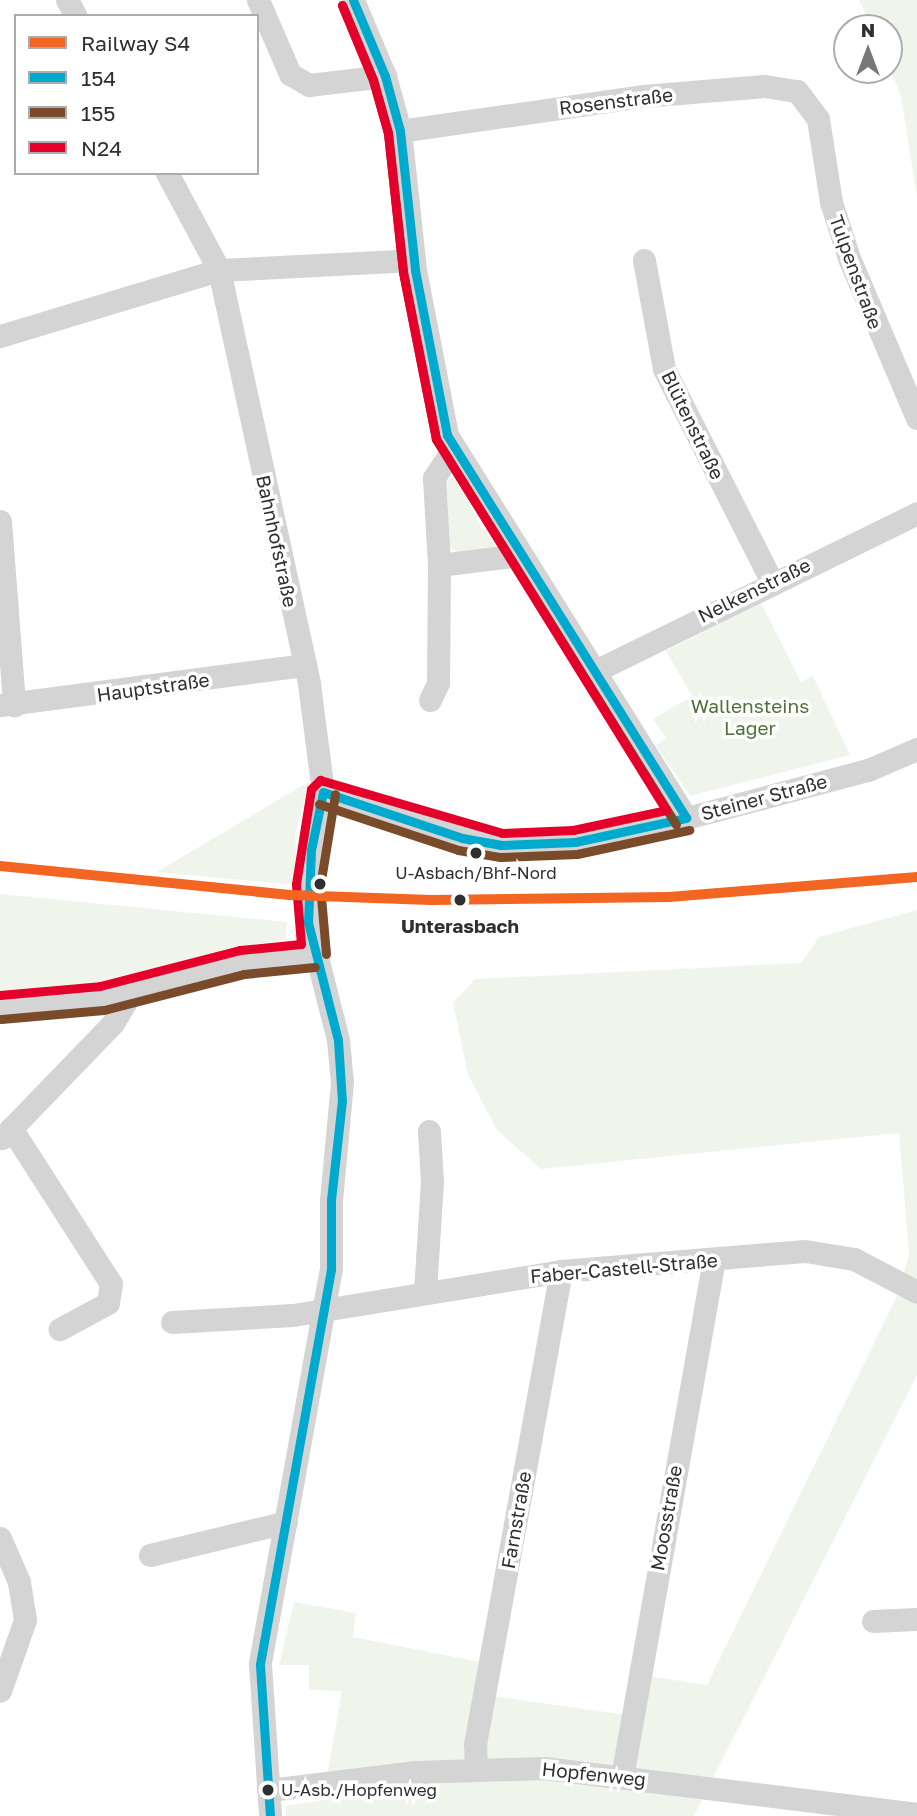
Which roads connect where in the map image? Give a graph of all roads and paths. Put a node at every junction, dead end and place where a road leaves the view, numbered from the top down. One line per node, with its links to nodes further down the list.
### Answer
1 (258, 0): 3 (street)
2 (353, 0): 3 (street)
3 (385, 76): 5 (street)
4 (818, 119): 5 (street, Rosenstraße); 11 (street, Tulpenstraße)
5 (400, 131): 8 (street)
6 (168, 175): 9 (street, Bahnhofstraße)
7 (644, 260): 17 (street, Blütenstraße)
8 (415, 265): 9 (street); 12 (street)
9 (219, 270): 10 (street); 18 (street, Bahnhofstraße)
10 (0, 336)
11 (917, 418)
12 (454, 448): 15 (street); 16 (street)
13 (917, 513): 17 (street, Nelkenstraße)
14 (0, 521): 21 (street)
15 (521, 555): 16 (street); 19 (street)
16 (439, 565): 20 (street)
17 (771, 580): 19 (street, Nelkenstraße)
18 (305, 665): 21 (street, Hauptstraße); 23 (street, Bahnhofstraße)
19 (593, 672): 24 (street)
20 (430, 700)
21 (7, 705)
22 (917, 749): 24 (street, Steiner Straße)
23 (323, 792): 24 (street, Steiner Straße); 25 (street, Bahnhofstraße)
24 (686, 818)
25 (314, 954): 26 (street); 34 (street, Bahnhofstraße)
26 (134, 988): 27 (street); 29 (street)
27 (0, 1007)
28 (429, 1131): 32 (street)
29 (6, 1134): 36 (street)
30 (714, 1259): 31 (street, Faber-Castell-Straße); 33 (street, Faber-Castell-Straße); 44 (street, Moosstraße)
31 (562, 1271): 32 (street, Faber-Castell-Straße); 43 (street, Farnstraße)
32 (425, 1292): 34 (street, Faber-Castell-Straße)
33 (917, 1292)
34 (324, 1309): 35 (street, Faber-Castell-Straße); 37 (street, Bahnhofstraße)
35 (172, 1322)
36 (60, 1329)
37 (286, 1522): 39 (street); 45 (street, Bahnhofstraße)
38 (0, 1538): 42 (street)
39 (149, 1555)
40 (917, 1619): 41 (street)
41 (873, 1621)
42 (0, 1691)
43 (476, 1769): 44 (street, Hopfenweg); 45 (street, Hopfenweg)
44 (622, 1777): 46 (street, Hopfenweg)
45 (269, 1790): 47 (street, Bahnhofstraße)
46 (917, 1814)
47 (270, 1816)

